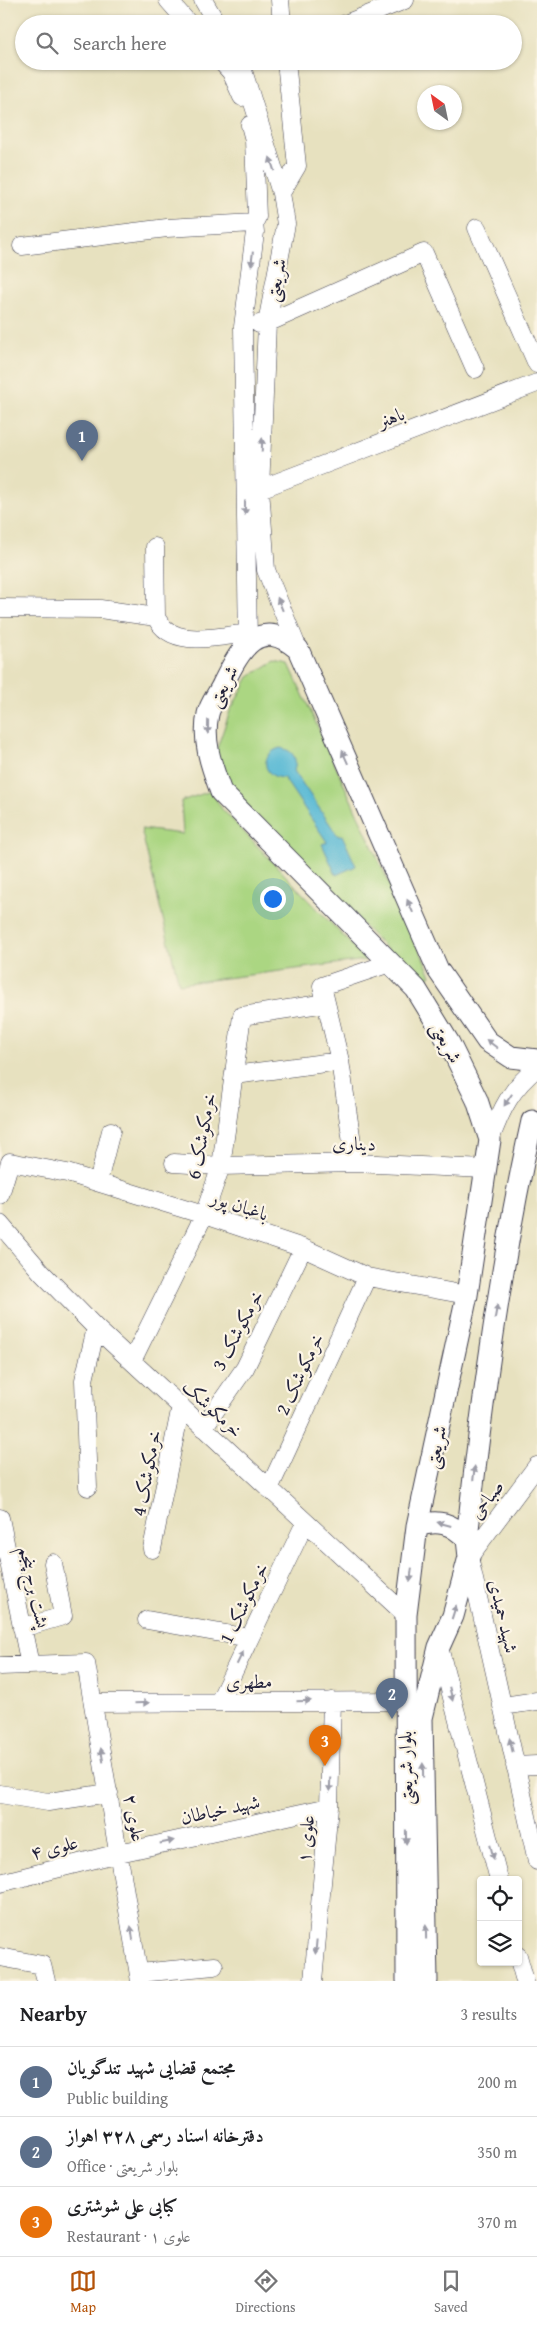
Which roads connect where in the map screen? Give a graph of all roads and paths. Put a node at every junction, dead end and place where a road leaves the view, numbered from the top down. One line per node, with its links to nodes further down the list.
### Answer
1 (168, 0): 5 (street)
2 (203, 0): 6 (street)
3 (280, 0): 7 (street)
4 (405, 0): 8 (street)
5 (181, 15)
6 (212, 15)
7 (281, 15)
8 (368, 15)
9 (229, 70): 12 (street, شریعتی)
10 (242, 70): 12 (street, شریعتی)
11 (287, 70): 13 (street)
12 (259, 139): 13 (street, شریعتی, one-way to 12); 15 (street, شریعتی)
13 (281, 193): 14 (street, شریعتی)
14 (283, 218): 15 (street); 17 (street, شریعتی)
15 (255, 224): 17 (street); 18 (street); 20 (street, شریعتی, one-way to 20)
16 (477, 228): 21 (street)
17 (282, 239): 19 (street, شریعتی)
18 (22, 246)
19 (267, 323): 20 (street); 22 (street); 24 (street, شریعتی, one-way to 19)
20 (243, 327): 28 (street, شریعتی, one-way to 28)
21 (537, 364)
22 (475, 369)
23 (537, 384): 24 (street, باهنر)
24 (260, 489): 29 (street, شریعتی, one-way to 24)
25 (155, 547): 27 (street)
26 (0, 608): 27 (street)
27 (156, 617): 28 (street)
28 (248, 638): 29 (main road); 30 (main road, شریعتی, one-way to 30)
29 (298, 649): 32 (main road, شریعتی, one-way to 29)
30 (390, 963): 31 (street); 38 (main road, شریعتی)
31 (326, 1003): 33 (street); 35 (street, خرمکوشک 6)
32 (537, 1060)
33 (340, 1061): 35 (street); 41 (street)
34 (537, 1068): 38 (street, one-way to 38)
35 (234, 1075): 42 (street, خرمکوشک 6)
36 (535, 1122): 44 (main road)
37 (111, 1132): 45 (street)
38 (490, 1140): 43 (main road, شریعتی)
39 (537, 1157): 44 (street)
40 (174, 1163): 42 (street, دیناری)
41 (355, 1163): 42 (street, دیناری); 43 (street, دیناری)
42 (222, 1166): 47 (street, خرمکوشک 6)
43 (486, 1169): 51 (main road, شریعتی)
44 (520, 1176): 62 (main road, one-way to 44)
45 (98, 1182): 46 (street, باغبان پور); 47 (street, باغبان پور)
46 (0, 1195)
47 (204, 1215): 49 (street, باغبان پور); 53 (street, خرمکوشک 6)
48 (0, 1224): 52 (street, خرمکوشک)
49 (302, 1248): 50 (street, باغبان پور); 55 (street, خرمکوشک 3)
50 (367, 1277): 51 (street, باغبان پور); 58 (street, خرمکوشک 2)
51 (467, 1295): 61 (main road, شریعتی)
52 (96, 1328): 53 (street, خرمکوشک); 57 (street)
53 (132, 1361): 54 (street, خرمکوشک)
54 (181, 1406): 55 (street, خرمکوشک); 63 (street, خرمکوشک 4)
55 (203, 1428): 58 (street, خرمکوشک)
56 (537, 1466): 62 (street, صباحی)
57 (88, 1486)
58 (269, 1489): 60 (street, خرمکوشک)
59 (0, 1518): 67 (street, پشت برج پنجم)
60 (305, 1523): 66 (street, خرمکوشک); 68 (street, خرمکوشک 1)
61 (417, 1526): 62 (main road, one-way to 61); 66 (main road, بلوار شریعتی, one-way to 66)
62 (468, 1548): 69 (main road, بلوار شریعتی, one-way to 62); 77 (street, شهید حمیدی)
63 (152, 1549)
64 (54, 1563): 67 (street)
65 (147, 1620): 68 (street)
66 (406, 1622): 69 (main road); 72 (main road, بلوار شریعتی)
67 (22, 1628): 70 (street, پشت برج پنجم)
68 (249, 1638): 75 (street, خرمکوشک 1, one-way to 68)
69 (439, 1647): 86 (street, one-way to 86); 95 (main road, بلوار شریعتی, one-way to 69)
70 (30, 1665): 71 (street); 76 (street, علوی ۲)
71 (0, 1666)
72 (404, 1700): 73 (street, مطهری); 94 (main road, بلوار شریعتی, one-way to 94)
73 (332, 1701): 75 (street, مطهری, one-way to 73); 82 (street, علوی ۱, one-way to 82)
74 (537, 1701): 77 (street)
75 (219, 1702): 76 (street, مطهری, one-way to 75)
76 (93, 1703): 80 (street, علوی ۲, one-way to 76)
77 (502, 1706): 79 (street, شهید حمیدی, one-way to 77)
78 (537, 1765): 79 (street)
79 (515, 1766): 83 (street, شهید حمیدی)
80 (109, 1793): 81 (street); 84 (street, علوی ۲)
81 (0, 1794)
82 (329, 1807): 84 (street, شهید خیاطان, one-way to 82); 93 (street, علوی ۱, one-way to 93)
83 (533, 1823): 85 (street, شهید حمیدی)
84 (119, 1853): 87 (street, علوی ۴); 91 (street, علوی ۲, one-way to 84)
85 (537, 1861)
86 (498, 1876)
87 (0, 1883)
88 (0, 1958): 92 (street)
89 (214, 1966): 91 (street)
90 (521, 1966): 96 (street)
91 (140, 1977)
92 (46, 1981)
93 (313, 1981)
94 (407, 1981)
95 (427, 1981)
96 (525, 1981)

